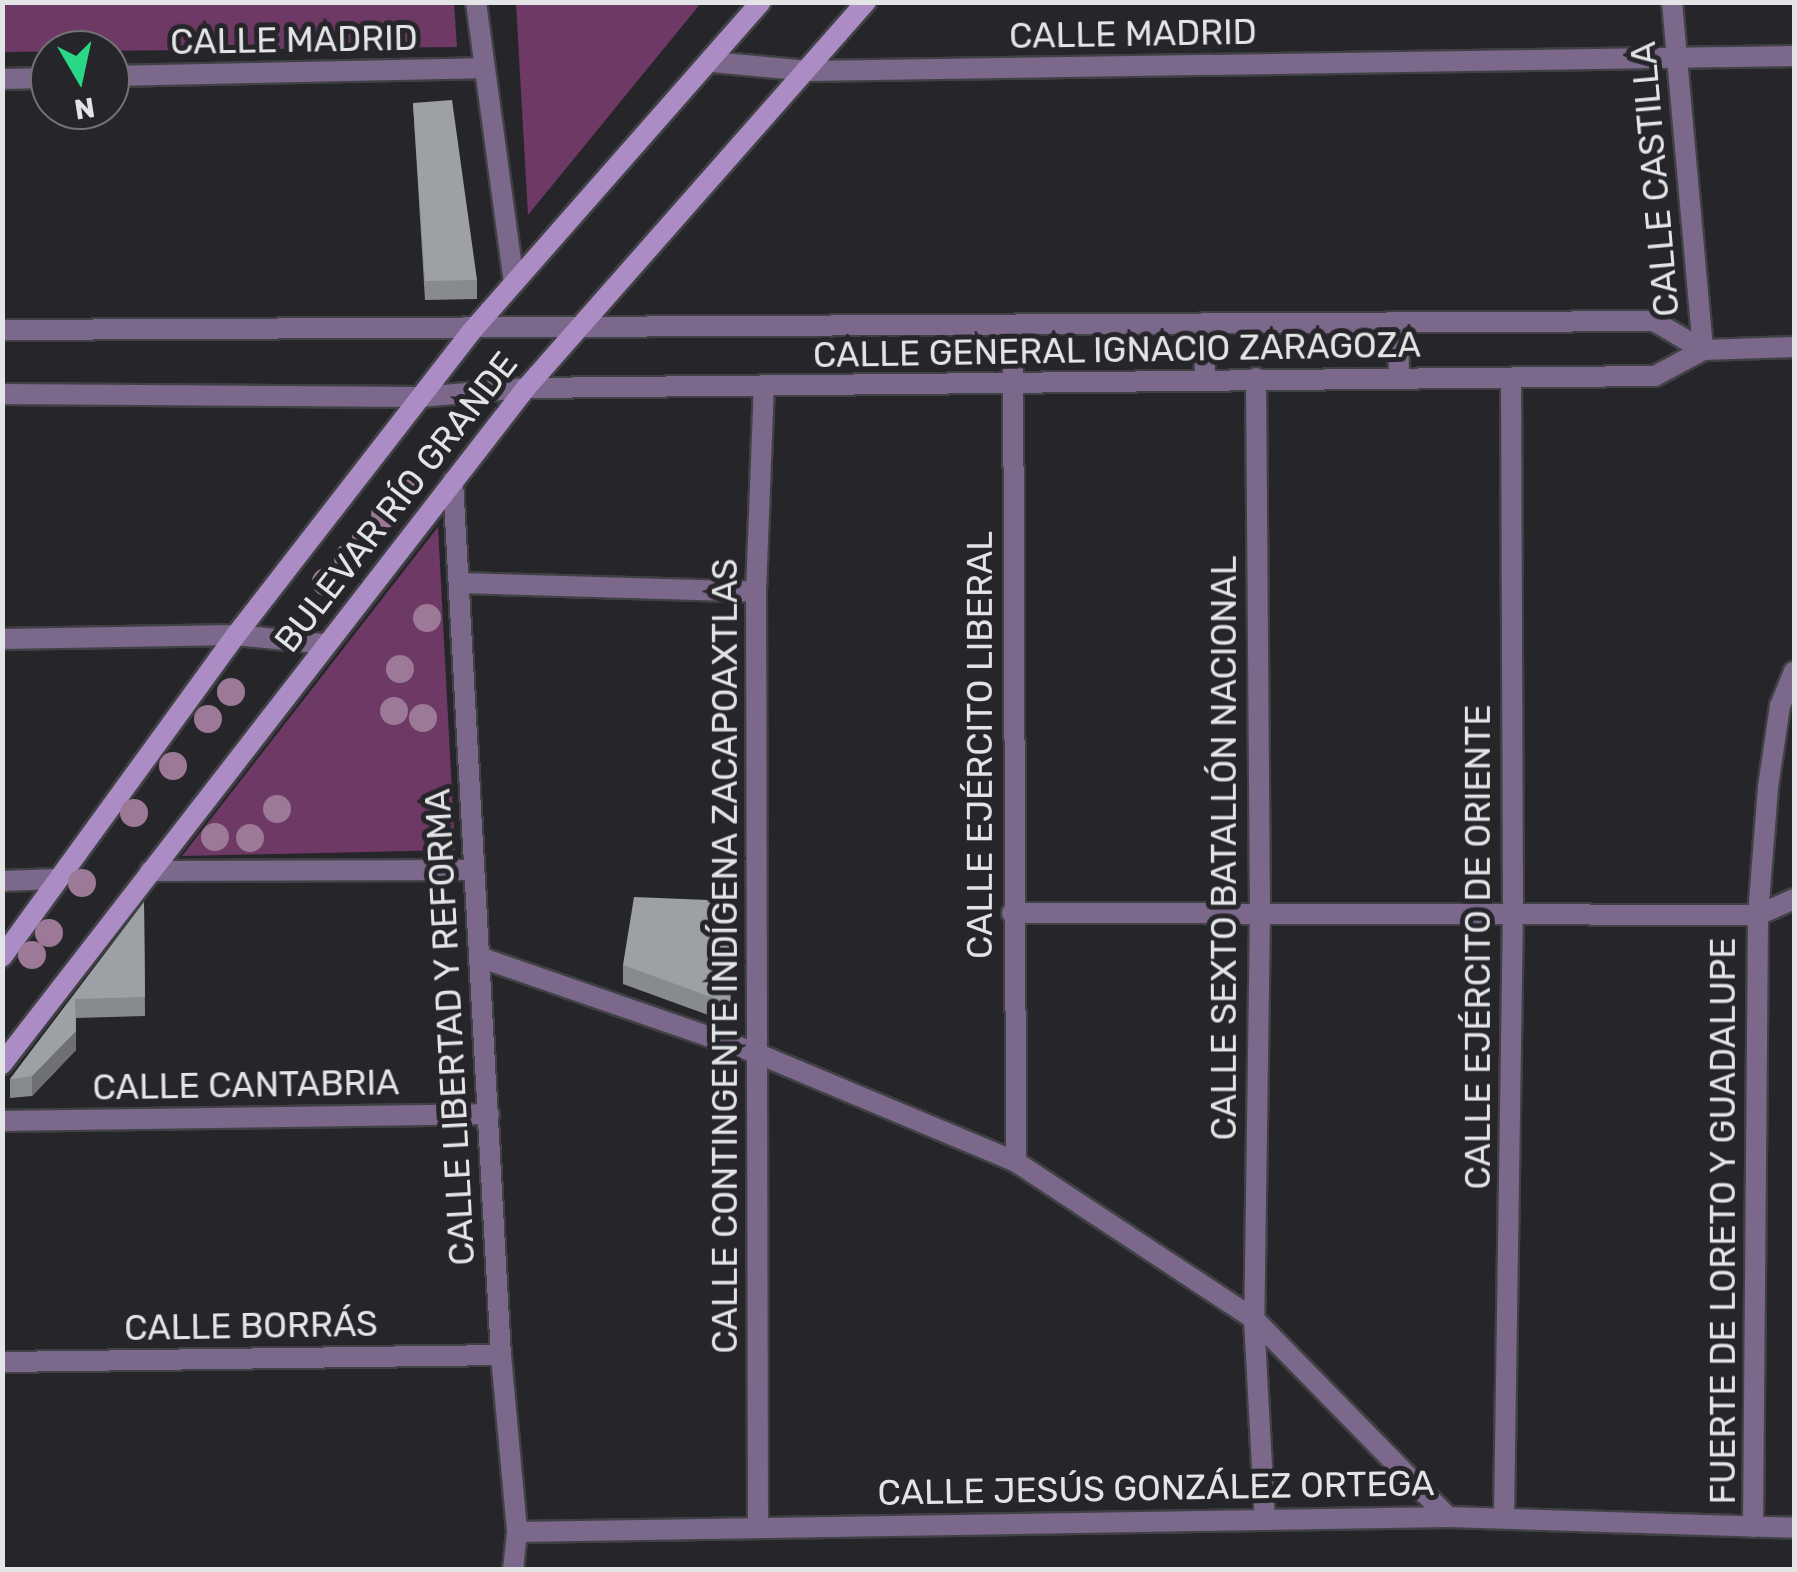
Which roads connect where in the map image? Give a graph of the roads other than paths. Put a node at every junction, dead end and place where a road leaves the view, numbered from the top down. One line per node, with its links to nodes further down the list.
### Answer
1 (476, 2): 8 (street)
2 (761, 2): 7 (main road, BULEVAR RÍO GRANDE)
3 (866, 2): 9 (main road, BULEVAR RÍO GRANDE)
4 (1672, 2): 6 (street, CALLE CASTILLA)
5 (1794, 56): 6 (street, CALLE MADRID)
6 (1677, 58): 9 (street, CALLE MADRID); 21 (street, CALLE CASTILLA)
7 (712, 62): 9 (street, CALLE MADRID); 13 (main road, BULEVAR RÍO GRANDE)
8 (480, 68): 10 (street, CALLE MADRID); 13 (street)
9 (808, 71): 18 (main road, BULEVAR RÍO GRANDE)
10 (130, 76)
11 (30, 78): 12 (street)
12 (2, 79)
13 (514, 282): 19 (main road, BULEVAR RÍO GRANDE)
14 (1398, 323): 15 (street, CALLE GENERAL IGNACIO ZARAGOZA); 21 (street, CALLE GENERAL IGNACIO ZARAGOZA); 24 (street)
15 (1204, 325): 16 (street, CALLE GENERAL IGNACIO ZARAGOZA); 22 (street)
16 (1013, 327): 18 (street, CALLE GENERAL IGNACIO ZARAGOZA); 26 (street, CALLE EJÉRCITO LIBERAL)
17 (2, 330): 19 (street, CALLE GENERAL IGNACIO ZARAGOZA)
18 (575, 330): 19 (street, CALLE GENERAL IGNACIO ZARAGOZA); 28 (main road, BULEVAR RÍO GRANDE)
19 (471, 332): 30 (main road, BULEVAR RÍO GRANDE)
20 (1794, 348): 21 (street, CALLE GENERAL IGNACIO ZARAGOZA)
21 (1703, 350): 25 (street, CALLE GENERAL IGNACIO ZARAGOZA)
22 (1205, 378): 23 (street, CALLE GENERAL IGNACIO ZARAGOZA); 26 (street, CALLE GENERAL IGNACIO ZARAGOZA)
23 (1256, 378): 24 (street, CALLE GENERAL IGNACIO ZARAGOZA); 45 (street, CALLE SEXTO BATALLÓN NACIONAL)
24 (1399, 378): 25 (street, CALLE GENERAL IGNACIO ZARAGOZA)
25 (1511, 378): 43 (street, CALLE EJÉRCITO DE ORIENTE)
26 (1012, 380): 27 (street, CALLE GENERAL IGNACIO ZARAGOZA); 44 (street, CALLE EJÉRCITO LIBERAL)
27 (764, 387): 28 (street, CALLE GENERAL IGNACIO ZARAGOZA); 33 (street, CALLE CONTINGENTE INDÍGENA ZACAPOAXTLAS)
28 (526, 388): 30 (street, CALLE GENERAL IGNACIO ZARAGOZA); 31 (main road, BULEVAR RÍO GRANDE)
29 (2, 394): 30 (street, CALLE GENERAL IGNACIO ZARAGOZA)
30 (420, 397): 34 (main road, BULEVAR RÍO GRANDE)
31 (453, 481): 32 (street, CALLE LIBERTAD Y REFORMA); 36 (main road, BULEVAR RÍO GRANDE)
32 (461, 583): 33 (street); 39 (street, CALLE LIBERTAD Y REFORMA)
33 (756, 592): 49 (street, CALLE CONTINGENTE INDÍGENA ZACAPOAXTLAS)
34 (236, 635): 35 (street); 36 (street); 40 (main road, BULEVAR RÍO GRANDE)
35 (2, 639)
36 (324, 644): 38 (main road, BULEVAR RÍO GRANDE)
37 (1794, 672): 46 (street, FUERTE DE LORETO Y GUADALUPE)
38 (150, 870): 39 (street); 50 (main road, BULEVAR RÍO GRANDE)
39 (472, 870): 48 (street, CALLE LIBERTAD Y REFORMA)
40 (58, 879): 41 (street); 47 (main road, BULEVAR RÍO GRANDE)
41 (2, 880)
42 (1794, 899): 46 (street, FUERTE DE LORETO Y GUADALUPE)
43 (1513, 910): 45 (street); 46 (street); 58 (street, CALLE EJÉRCITO DE ORIENTE)
44 (1012, 913): 45 (street); 53 (street, CALLE EJÉRCITO LIBERAL)
45 (1260, 913): 54 (street, CALLE SEXTO BATALLÓN NACIONAL)
46 (1758, 915): 61 (street, FUERTE DE LORETO Y GUADALUPE)
47 (2, 957)
48 (482, 958): 49 (street); 51 (street, CALLE LIBERTAD Y REFORMA)
49 (756, 1053): 53 (street); 60 (street, CALLE CONTINGENTE INDÍGENA ZACAPOAXTLAS)
50 (2, 1064)
51 (490, 1114): 52 (street, CALLE CANTABRIA); 55 (street, CALLE LIBERTAD Y REFORMA)
52 (2, 1121)
53 (1016, 1162): 54 (street)
54 (1254, 1319): 57 (street); 59 (street, CALLE SEXTO BATALLÓN NACIONAL)
55 (500, 1355): 56 (street, CALLE BORRÁS); 63 (street, CALLE LIBERTAD Y REFORMA)
56 (2, 1362)
57 (1448, 1516): 58 (street, CALLE JESÚS GONZÁLEZ ORTEGA); 59 (street, CALLE JESÚS GONZÁLEZ ORTEGA)
58 (1504, 1517): 61 (street, CALLE JESÚS GONZÁLEZ ORTEGA)
59 (1265, 1520): 60 (street, CALLE JESÚS GONZÁLEZ ORTEGA)
60 (758, 1526): 63 (street, CALLE JESÚS GONZÁLEZ ORTEGA)
61 (1753, 1527): 62 (street, CALLE JESÚS GONZÁLEZ ORTEGA)
62 (1794, 1528)
63 (518, 1532): 64 (street, CALLE LIBERTAD Y REFORMA)
64 (513, 1570)

